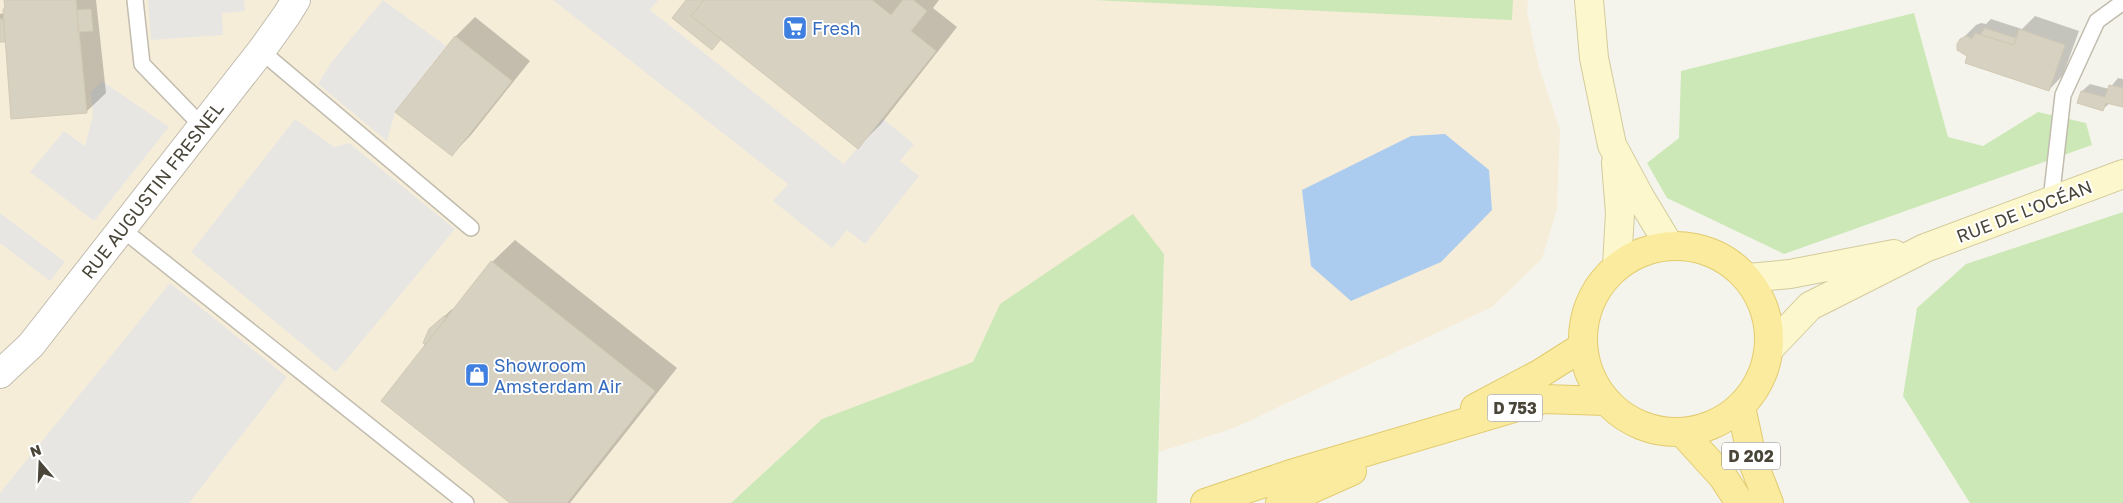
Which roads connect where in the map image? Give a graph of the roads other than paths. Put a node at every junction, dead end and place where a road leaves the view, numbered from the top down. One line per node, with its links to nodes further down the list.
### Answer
1 (135, 0): 6 (lane)
2 (296, 0): 5 (street, RUE AUGUSTIN FRESNEL)
3 (1589, 0): 7 (main road)
4 (2123, 2): 9 (lane)
5 (260, 51): 6 (street, RUE AUGUSTIN FRESNEL); 10 (lane)
6 (202, 126): 11 (street, RUE AUGUSTIN FRESNEL)
7 (1615, 152): 12 (main road); 14 (main road)
8 (2123, 174): 9 (main road, RUE DE L'OCÉAN)
9 (2051, 200): 13 (main road, RUE DE L'OCÉAN)
10 (471, 228)
11 (122, 229): 18 (street, RUE AUGUSTIN FRESNEL); 23 (lane)
12 (1669, 245): 14 (main road); 15 (main road)
13 (1925, 248): 15 (main road, RUE DE L'OCÉAN); 17 (main road, RUE DE L'OCÉAN)
14 (1617, 265): 16 (main road)
15 (1748, 278): 17 (main road)
16 (1582, 347): 19 (main road); 22 (main road, D 753)
17 (1770, 348): 20 (main road)
18 (0, 374)
19 (1605, 401): 21 (main road); 22 (main road, D 753)
20 (1741, 407): 21 (main road); 27 (main road, D 202)
21 (1683, 433): 26 (main road, D 202)
22 (1426, 434): 24 (main road, D 753); 25 (main road, D 753)
23 (466, 503)
24 (1205, 503)
25 (1280, 503)
26 (1740, 503)
27 (1769, 503)

